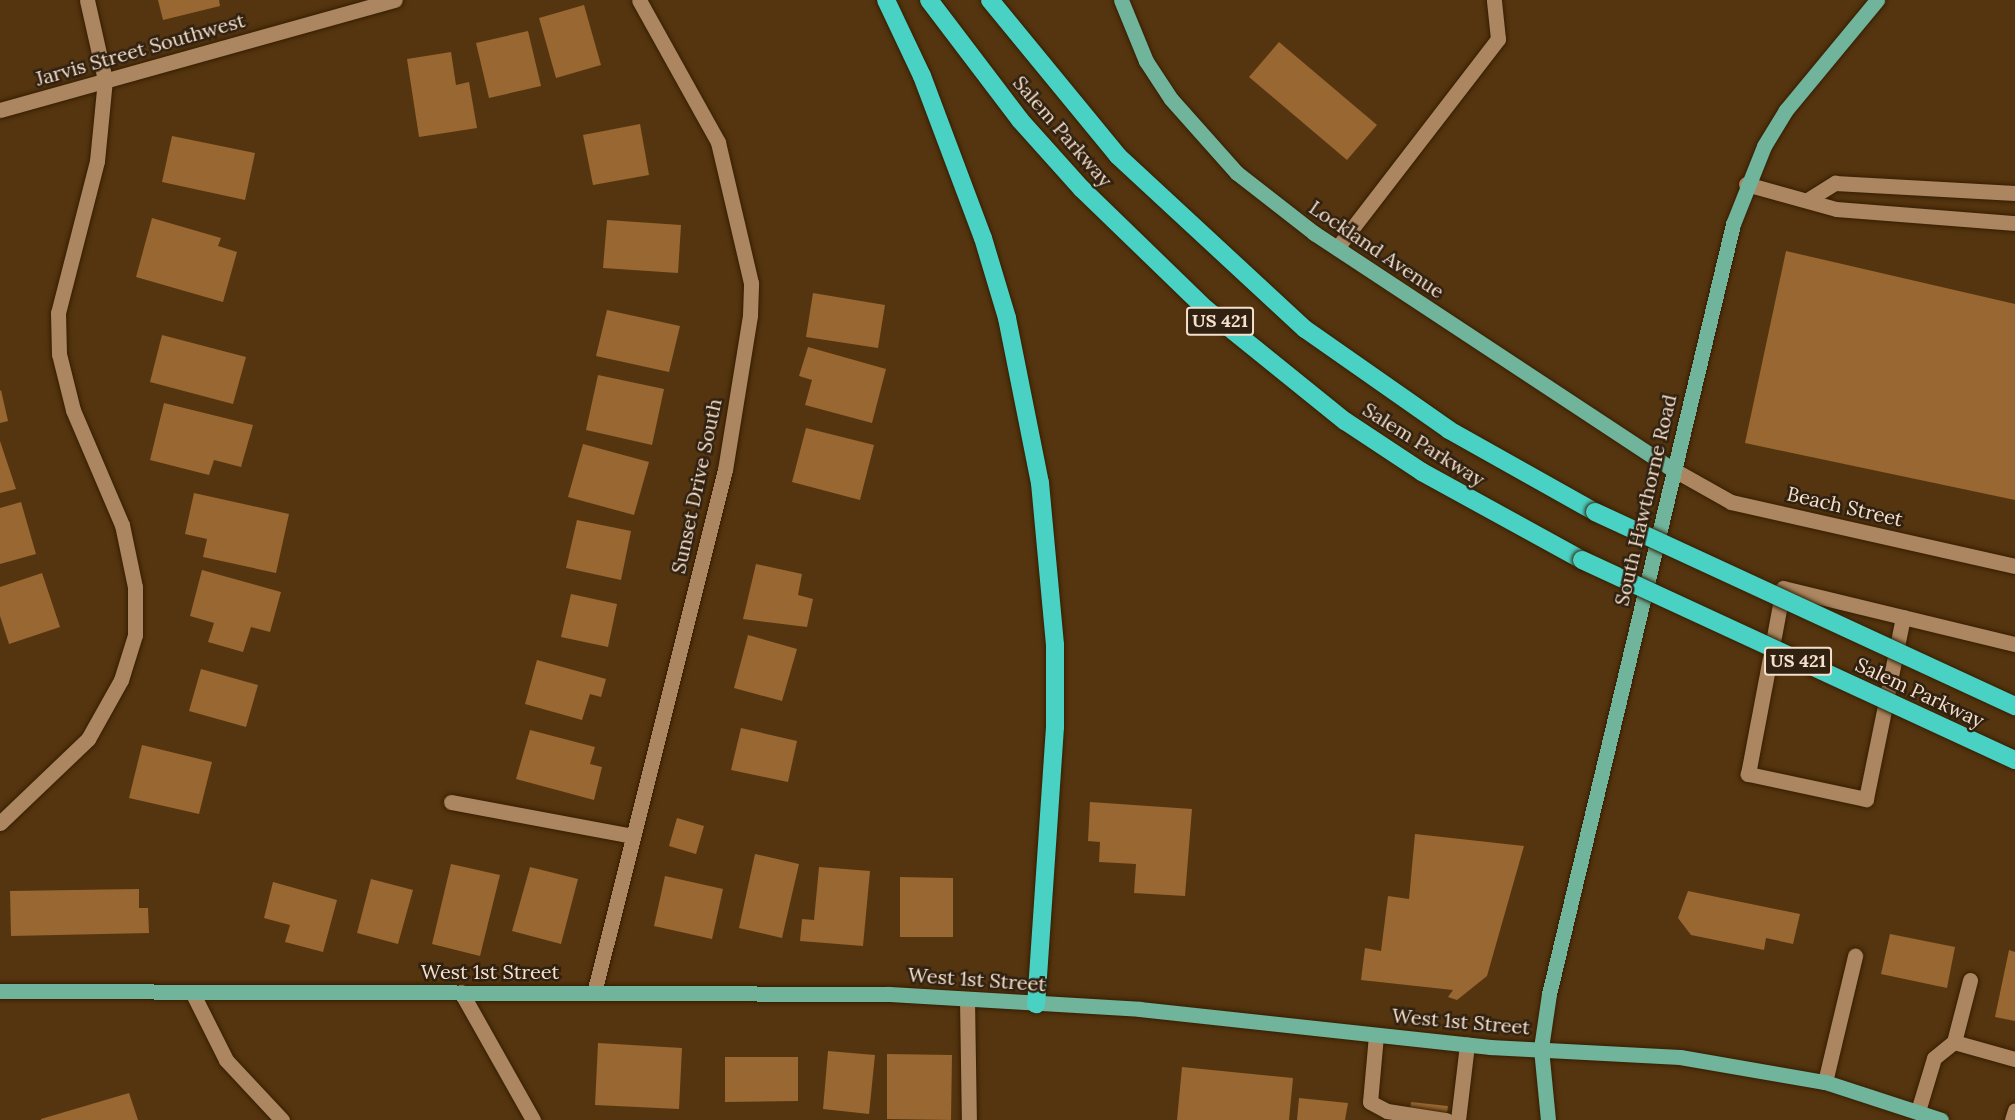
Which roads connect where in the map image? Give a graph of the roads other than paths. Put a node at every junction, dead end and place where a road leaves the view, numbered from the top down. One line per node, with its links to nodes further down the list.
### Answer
1 (87, 0): 10 (street)
2 (395, 0): 10 (street, Jarvis Street Southwest)
3 (639, 0): 25 (street, Sunset Drive South)
4 (886, 0): 33 (highway)
5 (929, 0): 22 (highway, Salem Parkway / US 421, bridge)
6 (990, 0): 21 (highway, Salem Parkway / US 421, bridge)
7 (1122, 0): 16 (main road, Lockland Avenue)
8 (1494, 0): 16 (street)
9 (1877, 0): 12 (main road, South Hawthorne Road)
10 (105, 80): 11 (street, Jarvis Street Southwest); 24 (street)
11 (0, 110)
12 (1746, 184): 14 (street); 17 (main road, South Hawthorne Road)
13 (2015, 193): 14 (street)
14 (1809, 199): 15 (street)
15 (2015, 223)
16 (1337, 248): 17 (main road, Lockland Avenue)
17 (1674, 470): 18 (street, Beach Street); 37 (main road, South Hawthorne Road)
18 (2015, 566)
19 (1902, 617): 19 (street); 20 (street)
20 (2015, 644)
21 (2015, 706)
22 (2015, 760)
23 (451, 802): 25 (street)
24 (0, 823)
25 (633, 836): 31 (street, Sunset Drive South)
26 (1855, 956): 39 (street)
27 (1970, 980): 35 (street)
28 (0, 991): 29 (main road, West 1st Street)
29 (192, 992): 30 (main road, West 1st Street); 42 (street)
30 (461, 992): 31 (main road, West 1st Street); 43 (street)
31 (594, 993): 32 (main road, West 1st Street)
32 (967, 999): 33 (main road, West 1st Street); 44 (street)
33 (1036, 1004): 34 (main road, West 1st Street)
34 (1376, 1035): 36 (main road, West 1st Street); 45 (street)
35 (1954, 1042): 38 (street); 41 (street)
36 (1467, 1045): 37 (main road, West 1st Street); 46 (street)
37 (1541, 1048): 39 (main road, West 1st Street); 47 (main road, South Hawthorne Road)
38 (2015, 1059)
39 (1825, 1082): 41 (main road, West 1st Street)
40 (2015, 1110): 49 (street)
41 (1918, 1111): 48 (main road, West 1st Street)
42 (282, 1120)
43 (533, 1120)
44 (969, 1120)
45 (1446, 1120)
46 (1458, 1120)
47 (1548, 1120)
48 (1941, 1120)
49 (2012, 1120)

